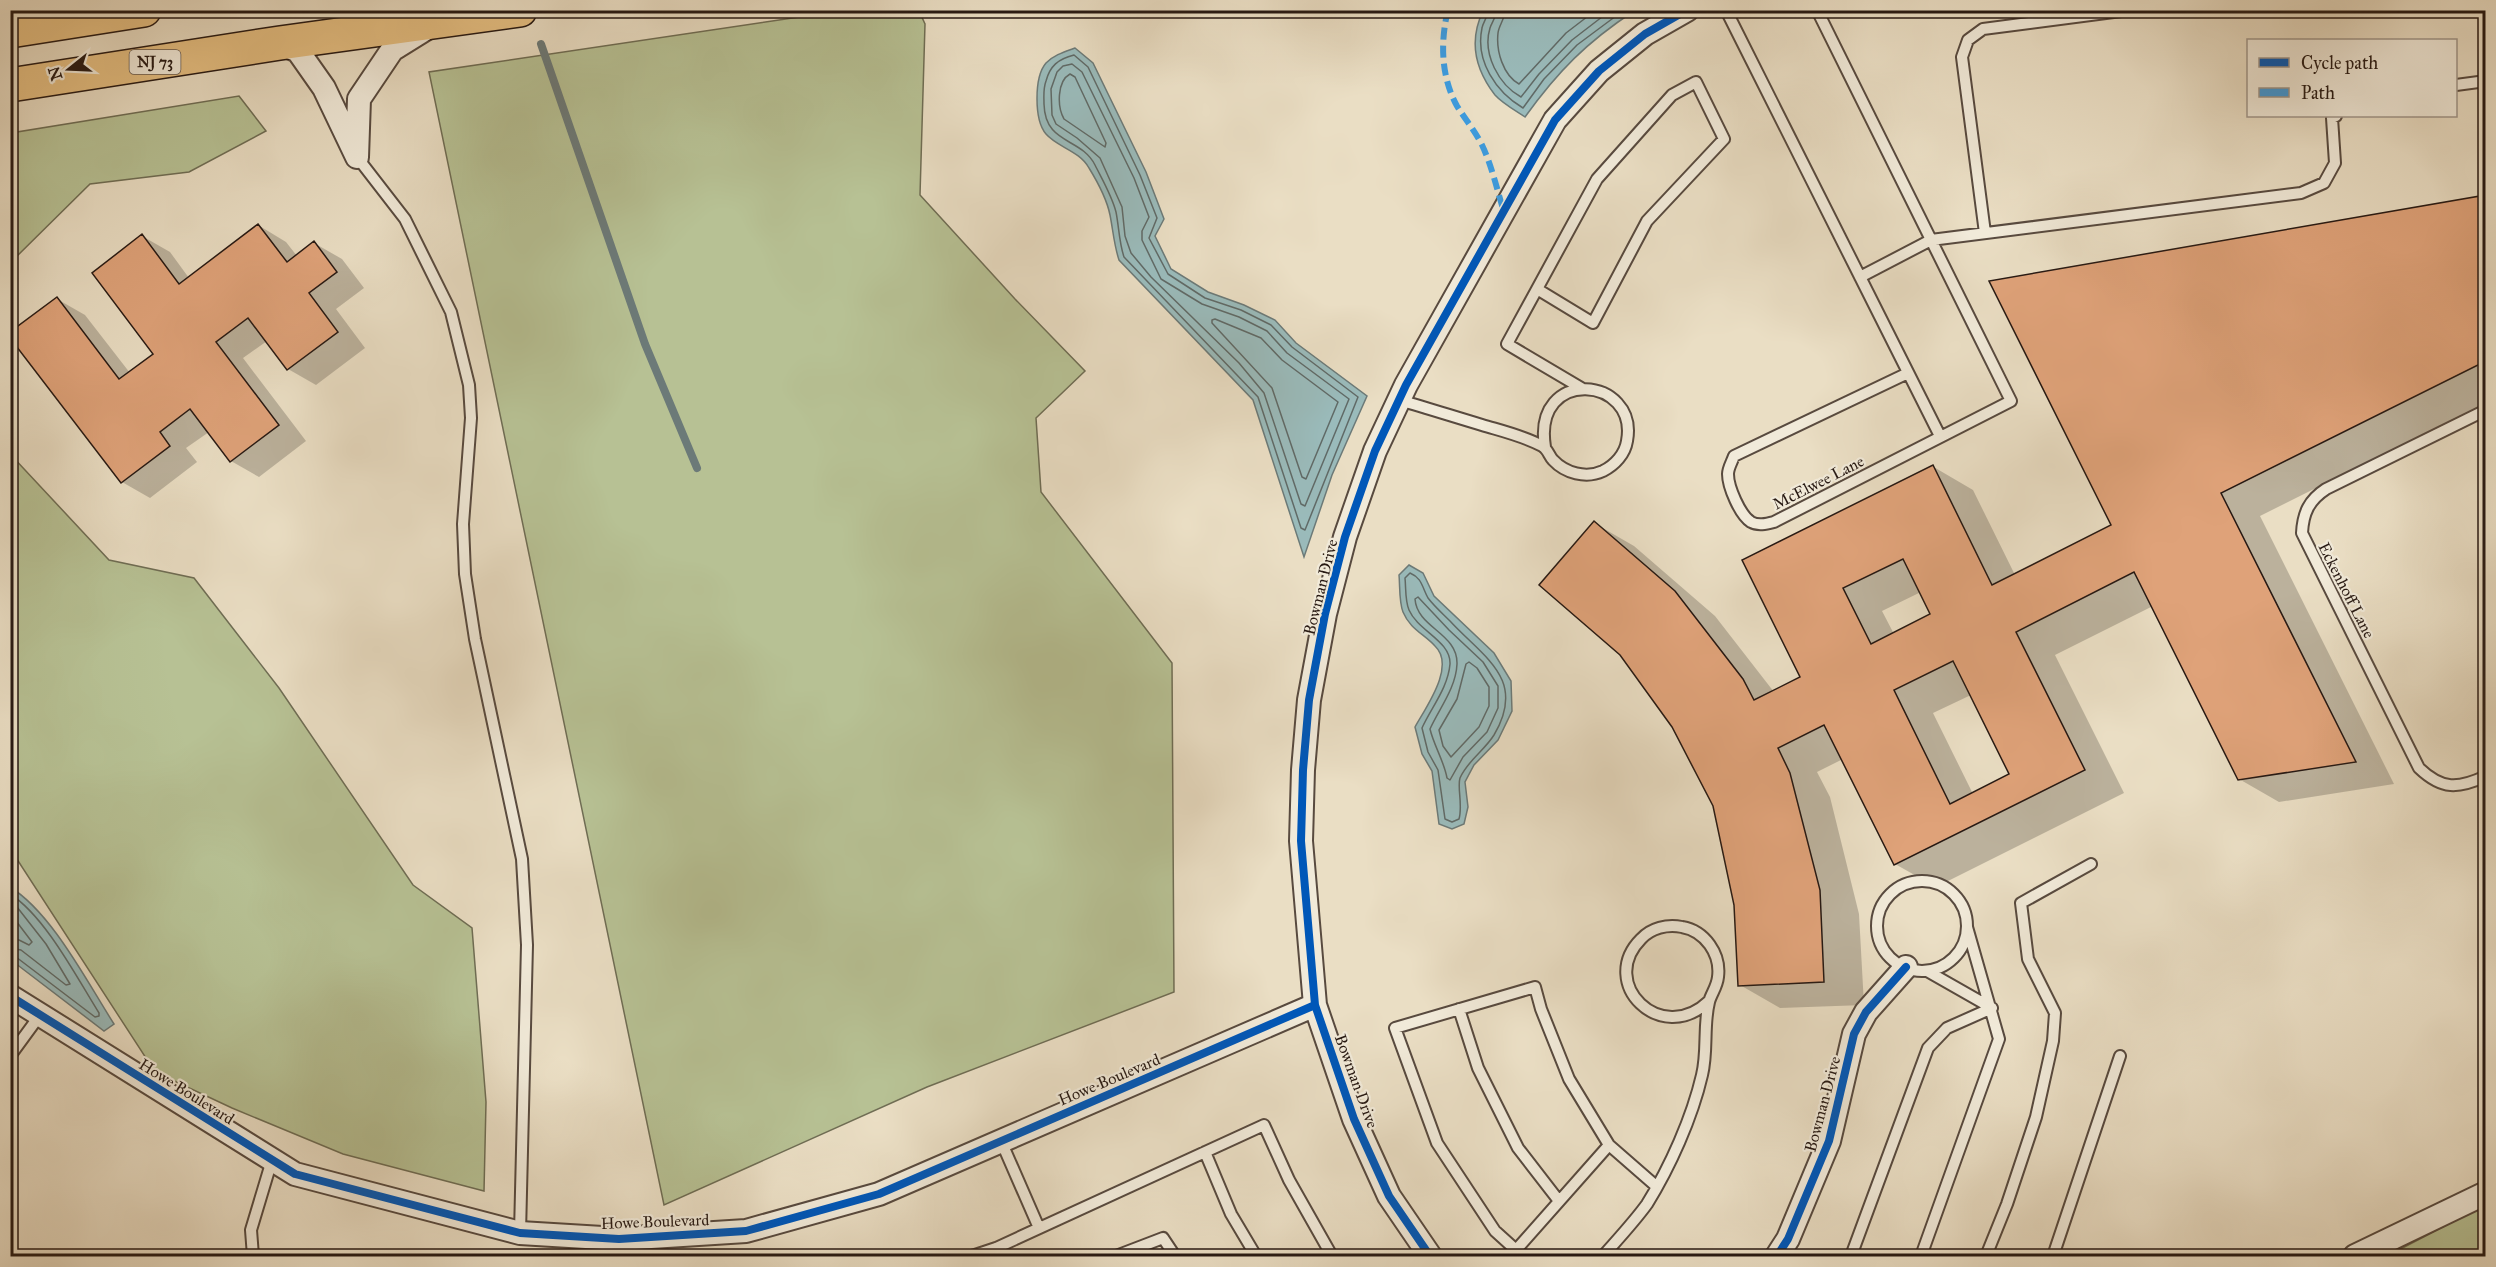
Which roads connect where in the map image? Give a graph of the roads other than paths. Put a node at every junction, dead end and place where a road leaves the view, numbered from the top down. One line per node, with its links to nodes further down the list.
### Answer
1 (144, 10): 8 (highway)
2 (520, 10): 7 (highway, NJ 73)
3 (1687, 10): 21 (street, Bowman Drive)
4 (1726, 10): 17 (lane)
5 (1817, 10): 16 (lane, McElwee Lane)
6 (2128, 10): 15 (lane)
7 (434, 24): 9 (highway, NJ 73); 14 (street)
8 (10, 31)
9 (280, 43): 11 (highway, NJ 73); 14 (street)
10 (2486, 81): 12 (lane)
11 (10, 85)
12 (2457, 85)
13 (2334, 117): 15 (lane)
14 (357, 158): 45 (lane)
15 (1985, 233): 16 (lane)
16 (1931, 240): 17 (lane); 23 (lane, McElwee Lane)
17 (1860, 277): 19 (lane)
18 (1537, 289): 18 (lane); 20 (lane)
19 (1908, 373): 23 (lane); 23 (lane, McElwee Lane)
20 (1583, 388): 24 (lane); 24 (lane)
21 (1399, 400): 24 (lane); 31 (street, Bowman Drive)
22 (2486, 410): 25 (lane, Eckenhoff Lane)
23 (1940, 436)
24 (1545, 447)
25 (2486, 776)
26 (2091, 864): 57 (lane)
27 (1967, 927): 28 (lane); 28 (lane); 32 (lane)
28 (1916, 969): 32 (lane); 54 (street, Bowman Drive)
29 (10, 996): 34 (street, Howe Boulevard)
30 (1709, 1001): 30 (lane); 41 (lane)
31 (1315, 1005): 37 (street, Howe Boulevard); 52 (street, Bowman Drive)
32 (1992, 1008): 55 (lane); 56 (lane)
33 (1459, 1009): 38 (lane); 43 (lane); 43 (lane)
34 (40, 1015): 35 (lane); 40 (street, Howe Boulevard)
35 (10, 1056)
36 (2120, 1056): 58 (lane)
37 (1000, 1141): 44 (lane); 45 (street, Howe Boulevard)
38 (1609, 1144): 41 (lane); 43 (lane)
39 (1205, 1152): 44 (lane); 50 (lane); 51 (lane)
40 (272, 1160): 45 (street, Howe Boulevard); 46 (lane)
41 (1656, 1186): 53 (lane)
42 (2486, 1193): 59 (street)
43 (1559, 1201)
44 (1039, 1228): 47 (lane)
45 (520, 1233)
46 (253, 1257)
47 (972, 1257)
48 (1116, 1257): 49 (lane)
49 (1175, 1257)
50 (1256, 1257)
51 (1332, 1257)
52 (1430, 1257)
53 (1604, 1257)
54 (1777, 1257)
55 (1851, 1257)
56 (1922, 1257)
57 (1986, 1257)
58 (2053, 1257)
59 (2355, 1257)

